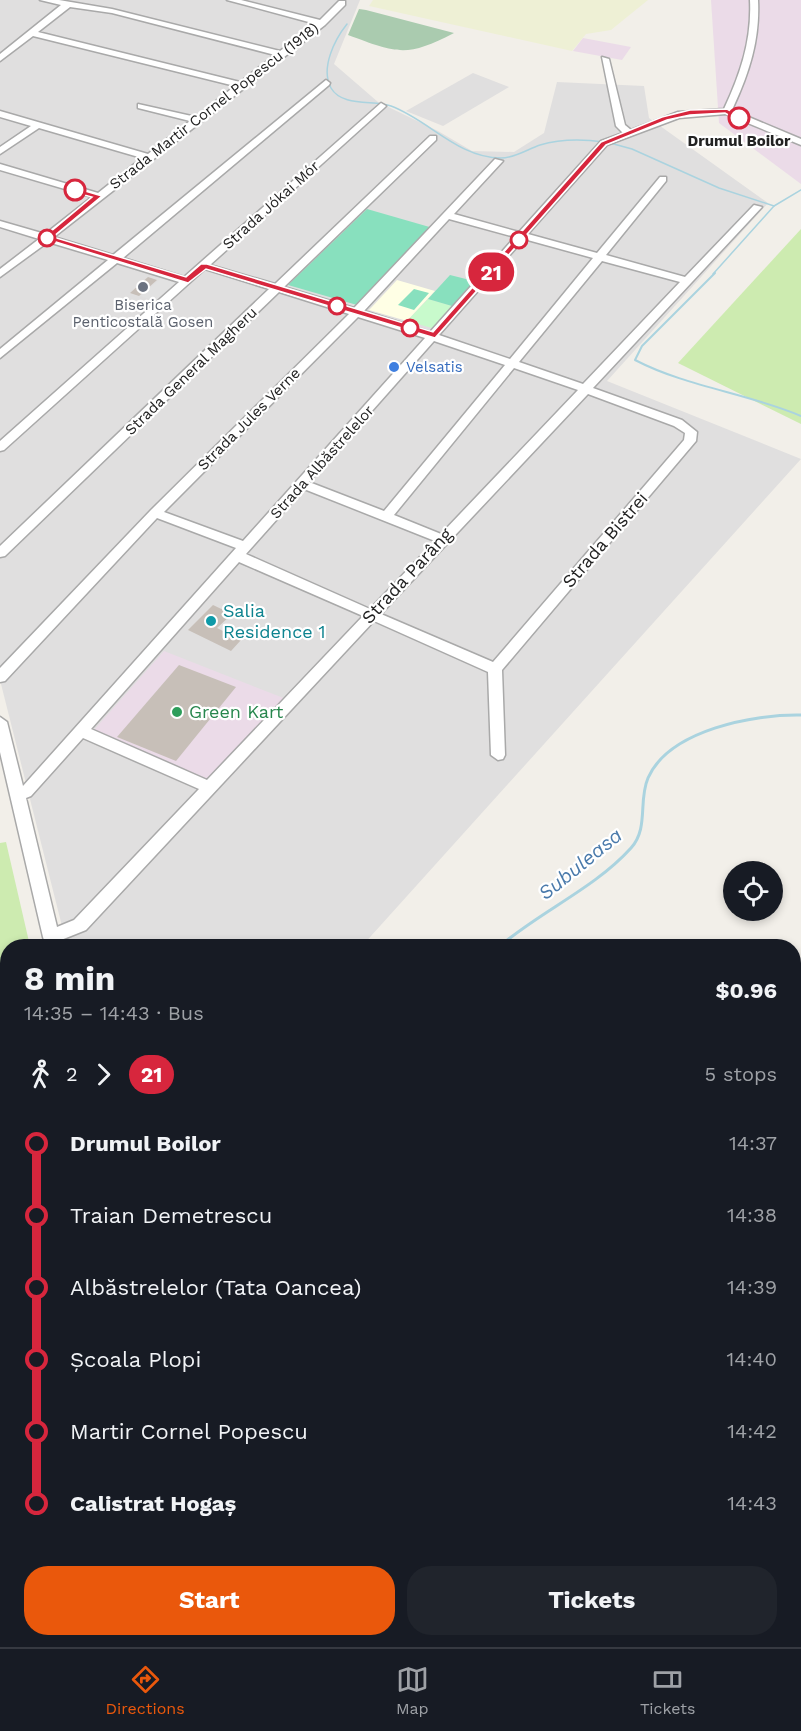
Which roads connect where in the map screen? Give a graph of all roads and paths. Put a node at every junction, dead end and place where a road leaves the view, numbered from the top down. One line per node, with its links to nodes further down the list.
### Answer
1 (44, 0): 6 (street)
2 (231, 0): 7 (street)
3 (270, 0): 7 (street)
4 (754, 0): 17 (street)
5 (342, 3): 8 (street, Strada Martir Cornel Popescu (1918))
6 (68, 4): 9 (street); 10 (street)
7 (258, 7): 8 (street)
8 (322, 23): 10 (street, Strada Martir Cornel Popescu (1918))
9 (32, 33): 11 (street); 14 (street)
10 (281, 54): 14 (street, Strada Martir Cornel Popescu (1918))
11 (0, 58)
12 (605, 59): 21 (street)
13 (326, 83): 36 (street)
14 (240, 86): 19 (street, Strada Martir Cornel Popescu (1918))
15 (141, 106): 19 (street)
16 (381, 106): 37 (street, Strada Jókai Mór)
17 (727, 111): 21 (street, Strada Albăstrelelor); 23 (street)
18 (0, 114): 20 (street)
19 (196, 120): 25 (street, Strada Martir Cornel Popescu (1918))
20 (38, 125): 24 (street); 25 (street)
21 (629, 133): 33 (street, Strada Albăstrelelor)
22 (432, 138): 41 (street, Strada General Magheru)
23 (801, 142)
24 (0, 151)
25 (148, 157): 29 (street, Strada Martir Cornel Popescu (1918))
26 (498, 161): 31 (street, Strada Jules Verne)
27 (0, 167): 29 (street)
28 (663, 179): 35 (street)
29 (98, 196): 34 (street, Strada Martir Cornel Popescu (1918))
30 (757, 207): 40 (street, Strada Parâng)
31 (446, 215): 33 (street); 42 (street, Strada Jules Verne)
32 (0, 224): 34 (street)
33 (523, 235): 35 (street); 43 (street, Strada Albăstrelelor)
34 (47, 238): 36 (street); 38 (street, Strada Martir Cornel Popescu (1918))
35 (600, 255): 40 (street); 45 (street)
36 (116, 259): 39 (street); 44 (street)
37 (204, 266): 39 (street, Strada Jókai Mór); 41 (street)
38 (0, 274)
39 (188, 280): 47 (street, Strada Jókai Mór)
40 (688, 281): 46 (street, Strada Parâng)
41 (278, 288): 42 (street); 53 (street, Strada General Magheru)
42 (357, 312): 43 (street); 49 (street, Strada Jules Verne)
43 (435, 336): 45 (street); 48 (street, Strada Albăstrelelor)
44 (0, 355)
45 (514, 363): 46 (street); 50 (street)
46 (586, 388): 51 (street, Strada Parâng); 55 (street, Strada Bistrei)
47 (0, 447)
48 (303, 484): 50 (street); 52 (street, Strada Albăstrelelor)
49 (155, 513): 52 (street); 56 (street, Strada Jules Verne)
50 (387, 516): 51 (street)
51 (442, 539): 54 (street, Strada Parâng)
52 (242, 552): 54 (street); 58 (street, Strada Albăstrelelor)
53 (0, 553)
54 (372, 614): 55 (street); 60 (street, Strada Parâng)
55 (495, 669): 59 (street)
56 (0, 677)
57 (0, 722): 61 (street)
58 (81, 731): 60 (street); 61 (street, Strada Albăstrelelor)
59 (498, 755)
60 (210, 788): 63 (street, Strada Parâng)
61 (18, 795): 62 (street)
62 (51, 939)
63 (57, 939)

